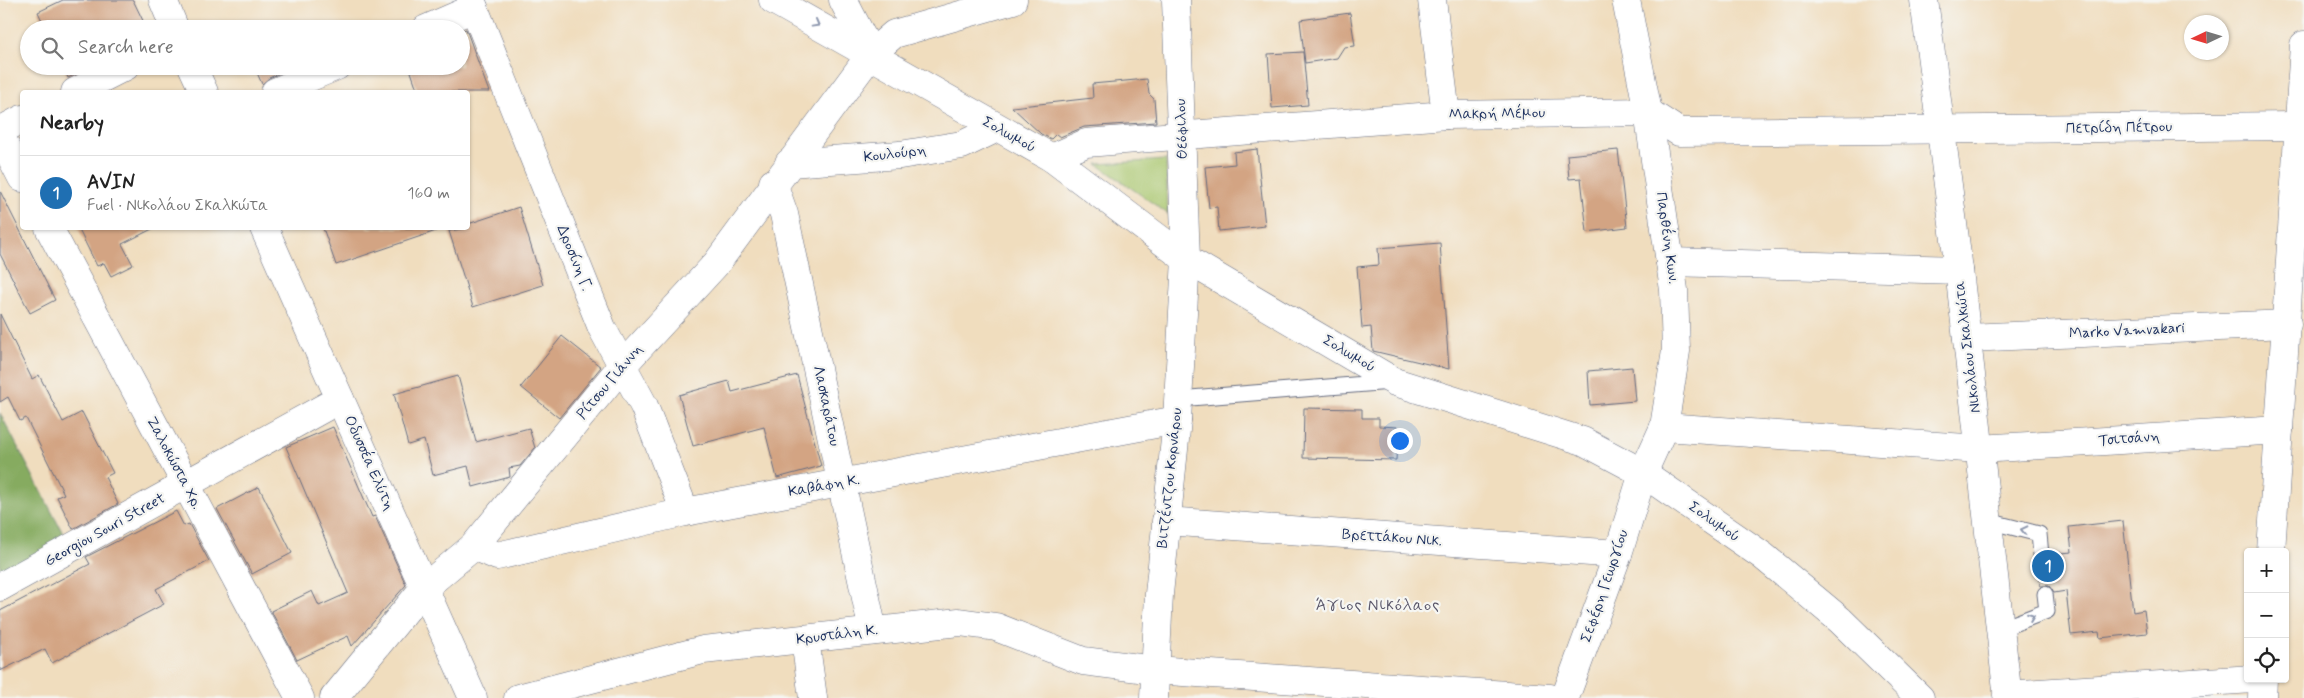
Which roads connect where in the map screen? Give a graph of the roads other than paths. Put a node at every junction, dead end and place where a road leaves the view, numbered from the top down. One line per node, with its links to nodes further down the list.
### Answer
1 (162, 0): 10 (street)
2 (773, 0): 13 (street, Σολωμού, one-way to 13)
3 (843, 0): 13 (street)
4 (1013, 0): 13 (street, Ρίτσου Γιάννη)
5 (1176, 0): 28 (street, Θεόφιλου)
6 (1432, 0): 21 (street)
7 (1626, 0): 20 (street, Παρθένη Κων.)
8 (1924, 0): 25 (street, Νικολάου Σκαλκώτα)
9 (473, 4): 11 (street); 39 (street, Δροσίνη Γ.)
10 (171, 20)
11 (443, 20)
12 (2304, 45): 23 (street)
13 (871, 54): 24 (street, Σολωμού); 30 (street, Ρίτσου Γιάννη)
14 (108, 75): 17 (street)
15 (196, 75): 18 (street)
16 (316, 75): 19 (street)
17 (79, 90)
18 (203, 90)
19 (280, 90)
20 (1648, 112): 21 (street, Μακρή Μέμου); 25 (street); 35 (street, Παρθένη Κων.)
21 (1446, 114): 28 (street, Μακρή Μέμου)
22 (20, 120): 26 (street)
23 (2298, 126): 25 (street, Πετρίδη Πέτρου); 37 (street)
24 (997, 128): 29 (street, Σολωμού); 30 (street, Κουλούρη)
25 (1941, 130): 36 (street, Νικολάου Σκαλκώτα)
26 (0, 131)
27 (0, 135): 31 (street)
28 (1182, 136): 29 (street, Μακρή Μέμου); 34 (street, Θεόφιλου)
29 (1052, 158): 34 (street, Σολωμού)
30 (781, 173): 39 (street, Ρίτσου Γιάννη); 47 (street, Λασκαράτου)
31 (20, 174)
32 (50, 230): 48 (street, Ζαλοκώστα Χρ.)
33 (265, 230): 41 (street, Οδυσσέα Ελύτη)
34 (1186, 259): 40 (street, Σολωμού); 42 (street, Βιτζέντζου Κορνάρου)
35 (1670, 262): 36 (street); 43 (street, Παρθένη Κων.)
36 (1959, 270): 38 (street, Νικολάου Σκαλκώτα)
37 (2287, 324): 38 (street, Marko Vamvakari); 44 (street)
38 (1967, 338): 45 (street, Νικολάου Σκαλκώτα)
39 (622, 366): 49 (street, Δροσίνη Γ.); 52 (street, Ρίτσου Γιάννη)
40 (1395, 382): 42 (lane); 46 (street, Σολωμού)
41 (340, 399): 48 (street, Georgiou Souri Street); 57 (street, Οδυσσέα Ελύτη)
42 (1178, 409): 47 (street, Καβάφη Κ.); 50 (street, Βιτζέντζου Κορνάρου)
43 (1664, 427): 45 (street, Τσιτσάνη); 46 (street, Παρθένη Κων.)
44 (2279, 430): 45 (street, Τσιτσάνη); 53 (street)
45 (1980, 449): 51 (street, Νικολάου Σκαλκώτα)
46 (1643, 473): 54 (street, Σεφέρη Γεωργίου); 74 (street, Σολωμού)
47 (843, 483): 49 (street, Καβάφη Κ.); 60 (street, Λασκαράτου)
48 (186, 486): 56 (street, Georgiou Souri Street); 66 (street, Ζαλοκώστα Χρ.)
49 (685, 512): 52 (street, Καβάφη Κ.)
50 (1166, 521): 54 (street, Βρεττάκου Νικ.); 62 (street, Βιτζέντζου Κορνάρου)
51 (1988, 521): 55 (lane, one-way to 51); 59 (street, Νικολάου Σκαλκώτα)
52 (474, 546): 57 (street, Ρίτσου Γιάννη)
53 (2271, 548)
54 (1618, 554): 73 (street, Σεφέρη Γεωργίου)
55 (2041, 555)
56 (0, 587)
57 (424, 588): 67 (street, Ρίτσου Γιάννη); 68 (street, Οδυσσέα Ελύτη)
58 (2045, 594): 59 (lane, one-way to 58)
59 (2000, 629): 65 (street, Νικολάου Σκαλκώτα)
60 (873, 631): 61 (street, Κρυστάλη Κ.); 62 (street, Κρυστάλη Κ.)
61 (805, 640): 69 (street, Κρυστάλη Κ.); 70 (street)
62 (1155, 670): 71 (street, Βιτζέντζου Κορνάρου); 72 (street, Κρυστάλη Κ.)
63 (2244, 680): 65 (street)
64 (2263, 683): 75 (street)
65 (2007, 697)
66 (300, 698)
67 (334, 698)
68 (473, 698)
69 (518, 698)
70 (813, 698)
71 (1154, 698)
72 (1550, 698)
73 (1565, 698)
74 (1920, 698)
75 (2262, 698)

